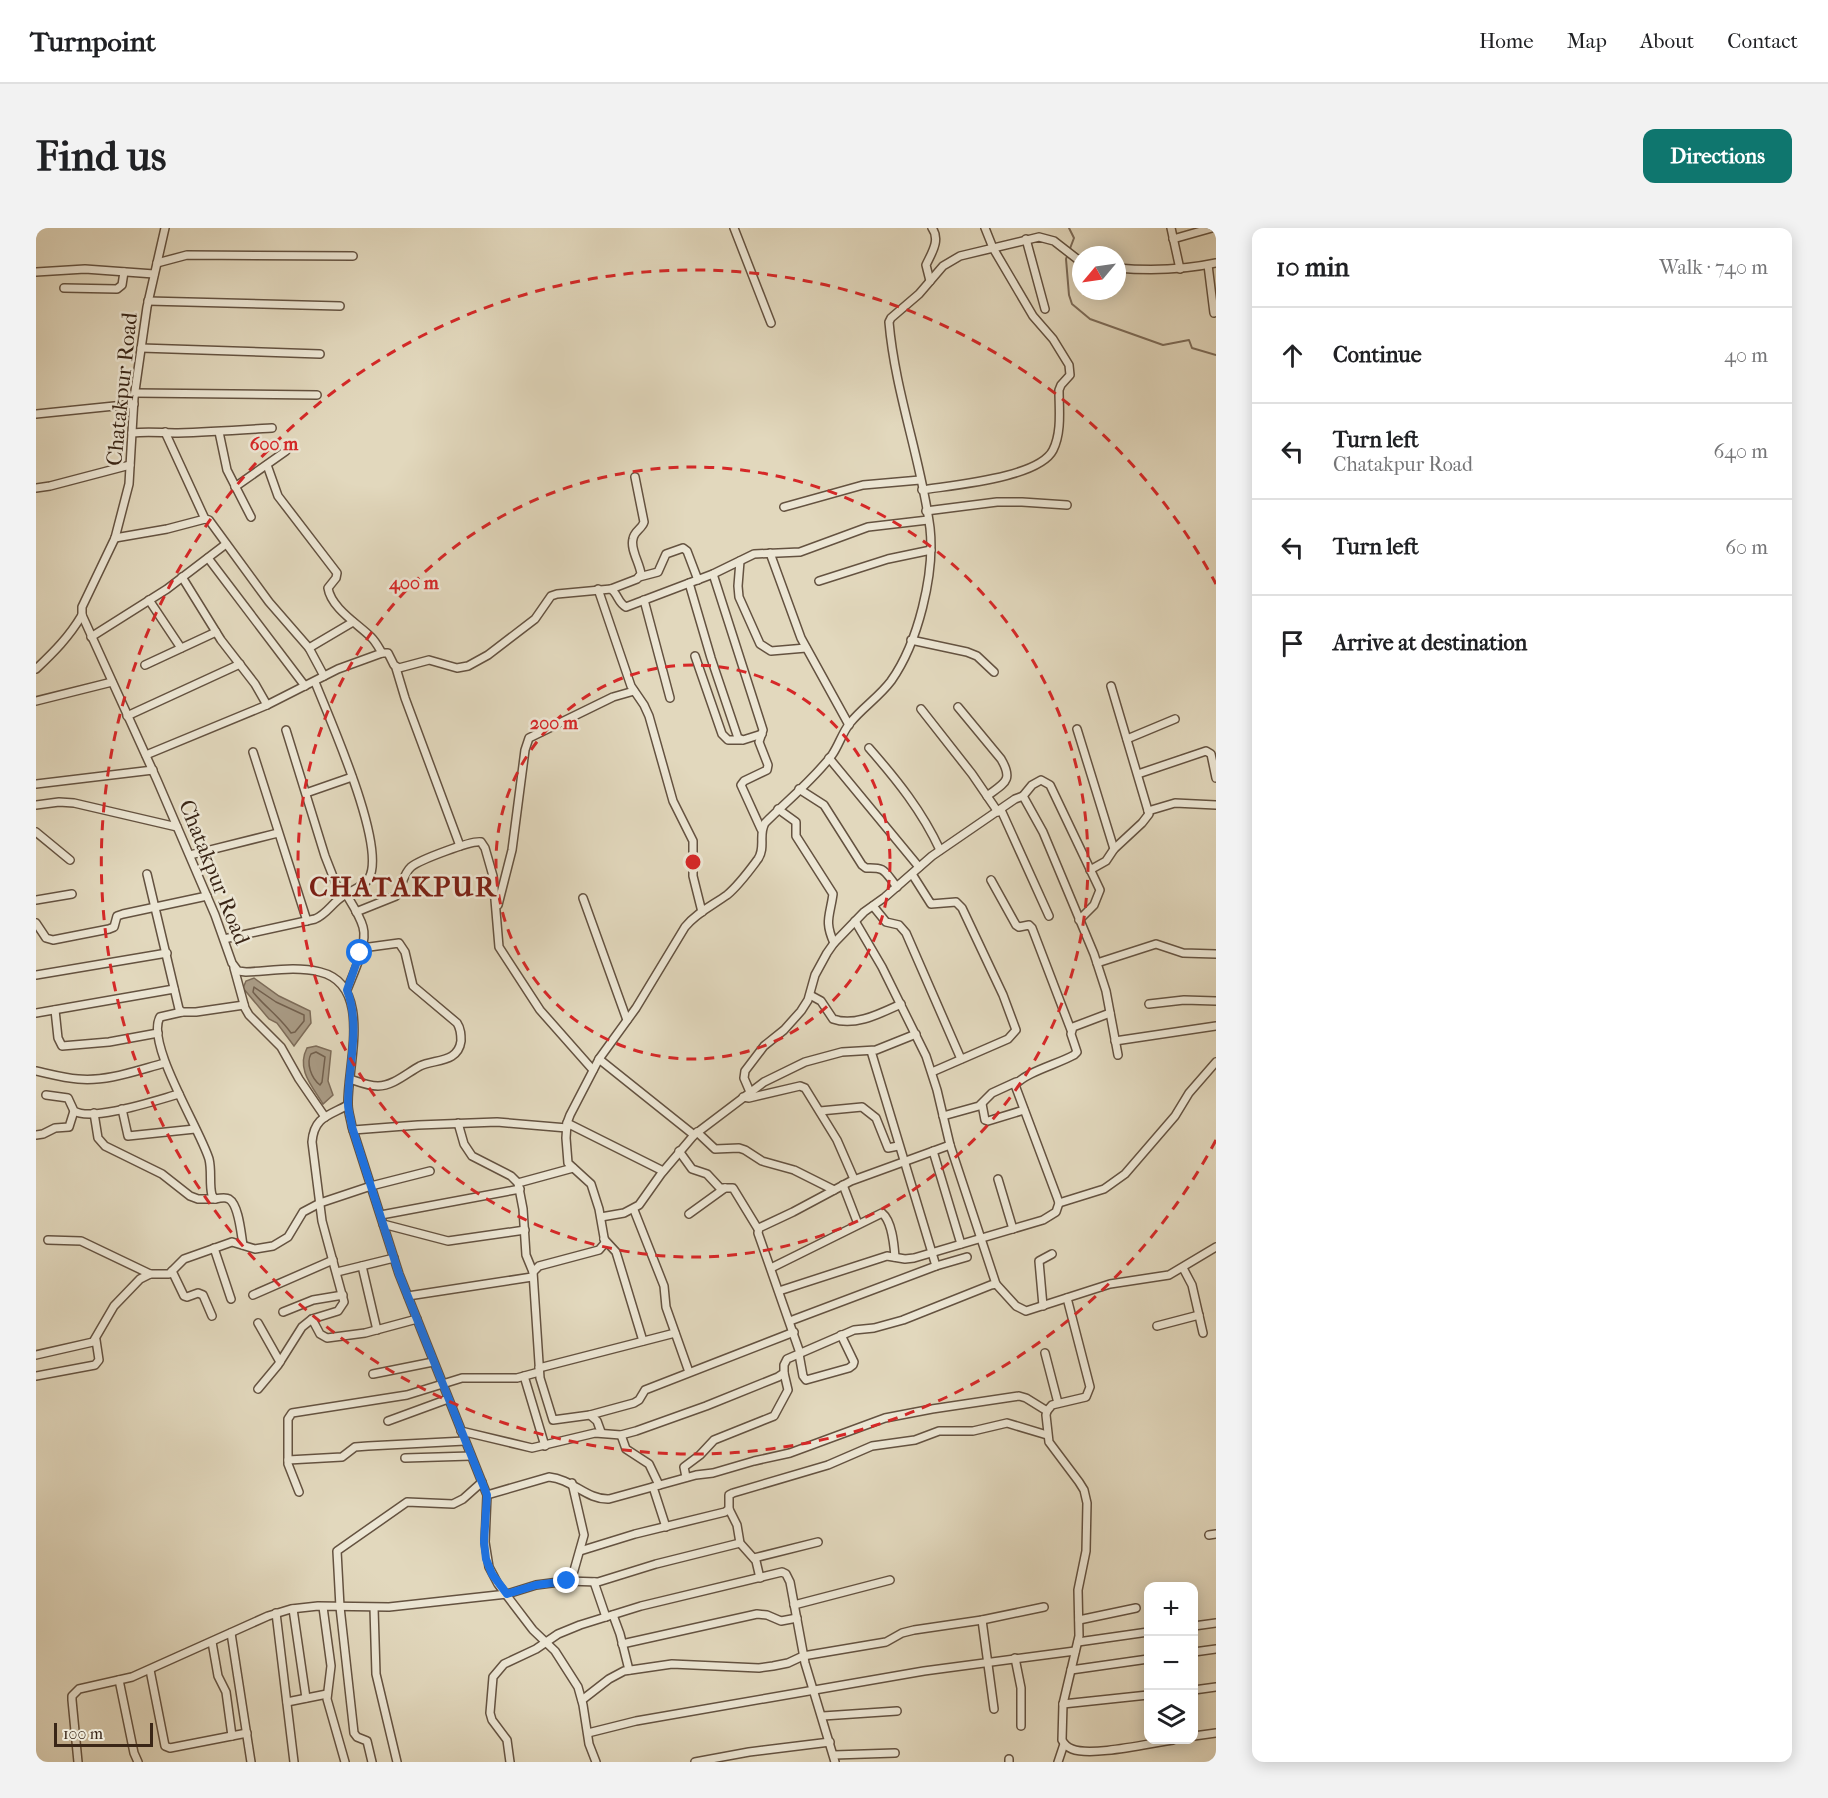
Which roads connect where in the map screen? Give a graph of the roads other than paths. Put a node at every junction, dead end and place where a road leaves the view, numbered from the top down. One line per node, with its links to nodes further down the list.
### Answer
1 (165, 228): 12 (street, Chatakpur Road)
2 (734, 228): 25 (street)
3 (932, 228): 19 (street)
4 (985, 228): 9 (street)
5 (1171, 228): 7 (street)
6 (1212, 228): 7 (street)
7 (1173, 238): 15 (street)
8 (1026, 239): 9 (street); 11 (street); 23 (street)
9 (993, 248): 19 (street); 43 (street)
10 (353, 256): 12 (street)
11 (1072, 256)
12 (157, 264): 18 (street, Chatakpur Road)
13 (1212, 264): 15 (street); 24 (street)
14 (1126, 268): 15 (street)
15 (1180, 268)
16 (36, 272): 17 (street)
17 (124, 272): 18 (street); 20 (street)
18 (154, 274): 21 (street, Chatakpur Road)
19 (930, 281): 40 (street)
20 (64, 288)
21 (148, 301): 22 (street); 26 (street, Chatakpur Road)
22 (340, 306)
23 (1046, 309)
24 (1214, 313)
25 (771, 323)
26 (141, 348): 27 (street); 28 (street, Chatakpur Road)
27 (320, 354)
28 (135, 393): 29 (street); 30 (street, Chatakpur Road)
29 (317, 395)
30 (134, 404): 31 (street); 35 (street, Chatakpur Road)
31 (36, 414)
32 (272, 428): 34 (street)
33 (165, 432): 34 (street); 35 (street); 48 (street)
34 (219, 432): 41 (street)
35 (132, 433): 37 (street, Chatakpur Road)
36 (286, 451): 38 (street)
37 (130, 465): 42 (street); 50 (street, Chatakpur Road)
38 (267, 465): 41 (street); 67 (street)
39 (635, 477): 58 (street)
40 (920, 480): 43 (street); 45 (street)
41 (235, 487): 47 (street)
42 (36, 488)
43 (922, 490): 46 (street)
44 (1067, 505): 46 (street)
45 (783, 507)
46 (926, 511): 49 (street)
47 (251, 517)
48 (204, 519): 50 (street); 51 (street)
49 (928, 520): 52 (street); 53 (street)
50 (115, 538): 66 (street, Chatakpur Road)
51 (226, 544): 54 (street); 72 (street)
52 (931, 550): 60 (street); 70 (street)
53 (770, 553): 55 (street); 73 (street)
54 (208, 558): 57 (street); 85 (street)
55 (740, 561): 56 (street); 73 (street)
56 (713, 574): 59 (street); 98 (street)
57 (182, 577): 64 (street); 68 (street)
58 (639, 578): 59 (street); 63 (street)
59 (698, 580): 61 (street)
60 (819, 580)
61 (689, 584): 65 (street); 100 (street)
62 (598, 589): 63 (street); 79 (street); 87 (street)
63 (611, 589): 65 (street)
64 (149, 600): 69 (street); 71 (street)
65 (644, 600): 88 (street)
66 (82, 615): 69 (street, Chatakpur Road); 76 (street)
67 (353, 622): 72 (street); 74 (street)
68 (216, 632): 71 (street); 77 (street)
69 (91, 637): 84 (street, Chatakpur Road)
70 (911, 640): 81 (street); 95 (street)
71 (182, 648): 78 (street)
72 (309, 648): 82 (street)
73 (806, 648): 95 (street)
74 (382, 653): 79 (street); 82 (street)
75 (695, 656): 100 (street)
76 (39, 661): 80 (street)
77 (240, 664): 90 (street); 93 (street)
78 (145, 665)
79 (396, 668): 125 (street)
80 (36, 669)
81 (994, 672)
82 (324, 676): 83 (street)
83 (315, 681): 85 (street); 109 (street)
84 (112, 682): 89 (street); 93 (street, Chatakpur Road)
85 (305, 686): 90 (street)
86 (1111, 686): 99 (street)
87 (634, 691): 144 (street); 145 (street)
88 (670, 698)
89 (36, 701)
90 (267, 705): 105 (street)
91 (958, 707): 114 (street)
92 (921, 709): 114 (street)
93 (127, 716): 105 (street, Chatakpur Road)
94 (1175, 719): 99 (street)
95 (849, 725): 106 (street)
96 (1077, 729): 126 (street)
97 (286, 730): 113 (street)
98 (762, 734): 100 (street); 122 (street)
99 (1127, 739): 108 (street)
100 (741, 740)
101 (869, 748): 127 (street)
102 (1216, 748): 104 (street)
103 (253, 752): 124 (street)
104 (1209, 752): 108 (street); 110 (street)
105 (146, 755): 107 (street, Chatakpur Road)
106 (829, 758): 112 (street); 130 (street)
107 (153, 770): 111 (street); 121 (street, Chatakpur Road)
108 (1138, 774): 120 (street)
109 (352, 777): 113 (street); 137 (street)
110 (1216, 778)
111 (36, 784)
112 (799, 789): 118 (street); 135 (street)
113 (306, 793): 137 (street)
114 (987, 796): 119 (street)
115 (1023, 796): 119 (street); 131 (street); 147 (street)
116 (36, 805): 121 (street)
117 (1216, 805): 120 (street)
118 (778, 809): 122 (street); 152 (street)
119 (999, 811): 127 (street); 146 (street)
120 (1148, 811): 126 (street)
121 (177, 827): 128 (street, Chatakpur Road)
122 (761, 830): 144 (street)
123 (36, 832): 129 (street)
124 (278, 833): 128 (street); 148 (street)
125 (460, 846): 143 (street); 145 (street)
126 (1114, 849): 131 (street)
127 (940, 850): 130 (street)
128 (190, 855): 138 (street, Chatakpur Road)
129 (70, 860)
130 (919, 867): 133 (street)
131 (1090, 870): 147 (street)
132 (147, 874): 142 (street)
133 (912, 874): 135 (street); 179 (street)
134 (991, 880): 172 (street)
135 (897, 887): 141 (street)
136 (72, 894): 140 (street)
137 (344, 895): 143 (street); 148 (street)
138 (207, 896): 142 (street); 151 (street, Chatakpur Road)
139 (583, 898): 170 (street)
140 (36, 900)
141 (873, 906): 149 (street); 179 (street)
142 (155, 907): 150 (street); 154 (street)
143 (356, 912): 153 (street)
144 (702, 912): 170 (street)
145 (495, 913): 182 (street)
146 (1049, 916)
147 (1080, 920): 157 (street)
148 (307, 921): 151 (street)
149 (855, 921): 152 (street); 163 (street)
150 (36, 923)
151 (224, 939): 156 (street, Chatakpur Road)
152 (834, 943): 161 (street)
153 (362, 948): 160 (street); 185 (street)
154 (166, 954): 158 (street); 159 (street)
155 (1216, 954): 157 (street)
156 (232, 963): 160 (street, Chatakpur Road); 165 (street)
157 (1097, 963): 169 (street)
158 (36, 975)
159 (174, 989): 166 (street); 167 (street)
160 (347, 990): 185 (street)
161 (810, 995): 163 (street); 187 (street)
162 (1216, 1001): 164 (street)
163 (901, 1004): 174 (street)
164 (1149, 1004)
165 (244, 1005): 167 (street); 199 (street)
166 (55, 1010): 168 (street); 173 (street)
167 (182, 1012): 173 (street)
168 (36, 1013)
169 (1110, 1013): 172 (street); 175 (street)
170 (627, 1020): 178 (street)
171 (1216, 1026): 175 (street)
172 (1071, 1030): 186 (street)
173 (158, 1033): 181 (street)
174 (916, 1034): 176 (street); 184 (street)
175 (1115, 1041): 177 (street)
176 (871, 1051): 187 (street); 207 (street)
177 (1118, 1055)
178 (599, 1059): 182 (street); 204 (street)
179 (961, 1059): 184 (street)
180 (1216, 1062): 223 (street)
181 (165, 1063): 183 (street); 188 (street)
182 (593, 1070): 201 (street)
183 (36, 1071)
184 (932, 1072): 198 (street)
185 (350, 1079): 192 (street)
186 (1017, 1082): 191 (street); 194 (street)
187 (750, 1092): 190 (street)
188 (179, 1094): 193 (street); 202 (street)
189 (46, 1095): 195 (street)
190 (743, 1097): 196 (street); 204 (street)
191 (982, 1104): 194 (street); 198 (street)
192 (348, 1106): 199 (street); 203 (street)
193 (122, 1109): 197 (street); 202 (street)
194 (1024, 1110): 223 (street)
195 (74, 1111): 197 (street); 205 (street)
196 (820, 1111): 207 (street); 214 (street)
197 (94, 1113): 221 (street)
198 (943, 1116): 206 (street)
199 (325, 1117): 222 (street)
200 (458, 1123): 201 (street); 203 (street); 218 (street)
201 (567, 1126): 211 (street); 213 (street)
202 (195, 1129): 221 (street)
203 (353, 1130): 217 (street)
204 (696, 1133): 208 (street); 220 (street)
205 (36, 1135)
206 (950, 1145): 209 (street); 233 (street)
207 (898, 1146): 210 (street)
208 (679, 1151): 213 (street); 219 (street)
209 (933, 1151): 210 (street); 236 (street)
210 (903, 1162): 214 (street); 240 (street)
211 (573, 1168): 218 (street); 227 (street)
212 (430, 1171): 217 (street)
213 (663, 1171): 224 (street)
214 (854, 1179): 216 (street)
215 (998, 1179): 231 (street)
216 (843, 1185): 220 (street); 229 (street)
217 (371, 1186): 222 (street); 226 (street)
218 (519, 1186): 226 (street); 232 (street)
219 (728, 1187): 225 (street); 230 (street)
220 (834, 1190): 230 (street)
221 (215, 1199): 237 (street)
222 (320, 1203): 237 (street); 245 (street)
223 (1059, 1203): 231 (street)
224 (634, 1210): 227 (street); 272 (street)
225 (689, 1214)
226 (381, 1215): 228 (street)
227 (601, 1217): 234 (street)
228 (383, 1224): 232 (street); 244 (street)
229 (858, 1224): 242 (street); 248 (street)
230 (758, 1229): 248 (street)
231 (1013, 1229): 233 (street)
232 (525, 1230): 253 (street)
233 (980, 1238): 236 (street); 254 (street)
234 (604, 1239): 253 (street); 276 (street)
235 (48, 1240): 252 (street)
236 (961, 1244): 240 (street)
237 (243, 1245): 239 (street)
238 (1216, 1247): 249 (street)
239 (214, 1248): 250 (street); 260 (street)
240 (932, 1252): 242 (street); 247 (street)
241 (1052, 1254): 261 (street)
242 (895, 1257): 255 (street)
243 (967, 1257): 247 (street)
244 (394, 1258): 246 (street); 258 (street)
245 (333, 1260): 251 (street); 256 (street)
246 (362, 1266): 251 (street); 270 (street)
247 (936, 1266): 267 (street)
248 (771, 1268): 255 (street)
249 (1183, 1268): 259 (street); 263 (street)
250 (172, 1271): 252 (street); 264 (street)
251 (337, 1272): 257 (street)
252 (150, 1274): 275 (street)
253 (532, 1275): 258 (street); 282 (street)
254 (996, 1284): 261 (street); 274 (street)
255 (779, 1291): 267 (street)
256 (253, 1295)
257 (343, 1295): 262 (street); 265 (street)
258 (408, 1296): 266 (street)
259 (1067, 1298): 261 (street); 291 (street)
260 (231, 1299)
261 (1042, 1306)
262 (283, 1312)
263 (1199, 1315): 269 (street); 273 (street)
264 (212, 1316)
265 (312, 1319): 270 (street); 280 (street)
266 (417, 1319): 270 (street); 281 (street)
267 (790, 1321): 271 (street)
268 (258, 1323): 280 (street)
269 (1157, 1326)
270 (377, 1330)
271 (794, 1332): 277 (street); 283 (street)
272 (675, 1333): 276 (street); 283 (street)
273 (1203, 1333)
274 (842, 1335): 277 (street); 277 (street)
275 (96, 1340): 279 (street); 286 (street)
276 (643, 1341): 282 (street)
277 (800, 1353): 284 (street)
278 (1045, 1353): 291 (street)
279 (36, 1355)
280 (280, 1362): 289 (street)
281 (433, 1362): 285 (street); 288 (street)
282 (539, 1370): 287 (street); 293 (street)
283 (688, 1372): 293 (street)
284 (784, 1373): 297 (street); 304 (street)
285 (374, 1374)
286 (36, 1376)
287 (524, 1376): 288 (street); 300 (street)
288 (443, 1385): 290 (street); 303 (street)
289 (258, 1389)
290 (448, 1399): 294 (street); 295 (street)
291 (1058, 1403): 292 (street)
292 (1047, 1410): 298 (street); 304 (street)
293 (590, 1415): 296 (street)
294 (388, 1421)
295 (461, 1431): 299 (street); 300 (street)
296 (601, 1432): 297 (street); 300 (street)
297 (621, 1435): 307 (street)
298 (1047, 1435): 310 (street); 332 (street)
299 (465, 1441): 301 (street); 303 (street)
300 (545, 1446)
301 (471, 1456): 302 (street); 305 (street)
302 (405, 1458)
303 (288, 1460): 308 (street)
304 (686, 1477): 307 (street)
305 (482, 1482): 309 (street); 323 (street)
306 (572, 1483): 307 (street); 309 (street); 314 (street)
307 (656, 1486): 311 (street)
308 (299, 1492)
309 (487, 1495): 320 (street)
310 (729, 1509): 311 (street); 313 (street)
311 (666, 1527): 314 (street)
312 (818, 1542): 315 (street)
313 (740, 1543): 315 (street); 319 (street)
314 (580, 1551): 318 (street)
315 (754, 1558): 316 (street)
316 (760, 1578): 321 (street); 329 (street)
317 (890, 1580): 321 (street)
318 (571, 1581): 319 (street); 320 (street)
319 (594, 1582): 329 (street)
320 (507, 1594): 325 (street); 338 (street)
321 (794, 1605): 330 (street)
322 (323, 1606): 323 (street); 327 (street); 355 (street)
323 (340, 1607): 325 (street); 380 (street)
324 (1044, 1607): 331 (street)
325 (374, 1608): 381 (street)
326 (1136, 1608): 332 (street)
327 (293, 1609): 328 (street); 357 (street)
328 (276, 1614): 335 (street); 359 (street)
329 (609, 1616): 338 (street); 340 (street)
330 (797, 1618): 340 (street); 344 (street)
331 (982, 1620): 344 (street); 347 (street)
332 (1079, 1620): 339 (street)
333 (1216, 1623): 334 (street)
334 (1198, 1625)
335 (231, 1633): 337 (street); 365 (street)
336 (1144, 1633): 339 (street)
337 (212, 1642): 348 (street); 369 (street)
338 (546, 1642): 358 (street); 382 (street)
339 (1078, 1642): 342 (street)
340 (622, 1644): 349 (street)
341 (1216, 1649): 343 (street)
342 (1075, 1651): 345 (street); 350 (street)
343 (1198, 1651)
344 (803, 1656): 349 (street); 354 (street)
345 (1015, 1658): 347 (street); 364 (street)
346 (1144, 1660): 350 (street)
347 (987, 1662): 354 (street); 361 (street)
348 (150, 1670): 351 (street); 369 (street)
349 (629, 1670): 358 (street)
350 (1071, 1670): 360 (street)
351 (119, 1680): 375 (street); 376 (street)
352 (1216, 1687): 353 (street)
353 (1198, 1689)
354 (814, 1691): 363 (street); 367 (street)
355 (327, 1694): 357 (street); 379 (street)
356 (1144, 1696): 360 (street)
357 (306, 1698): 359 (street)
358 (582, 1700): 367 (street)
359 (287, 1702): 378 (street)
360 (1063, 1704): 371 (street)
361 (994, 1709)
362 (897, 1711): 363 (street)
363 (823, 1716): 370 (street)
364 (1021, 1726)
365 (247, 1733): 369 (street); 377 (street)
366 (1216, 1733): 368 (street)
367 (588, 1734): 383 (street)
368 (1198, 1735)
369 (232, 1736)
370 (830, 1742): 374 (street); 384 (street)
371 (1064, 1744): 372 (street); 385 (street)
372 (1146, 1744)
373 (895, 1754): 374 (street)
374 (835, 1759)
375 (78, 1762)
376 (138, 1762)
377 (251, 1762)
378 (294, 1762)
379 (345, 1762)
380 (372, 1762)
381 (397, 1762)
382 (510, 1762)
383 (596, 1762)
384 (695, 1762)
385 (1058, 1762)

